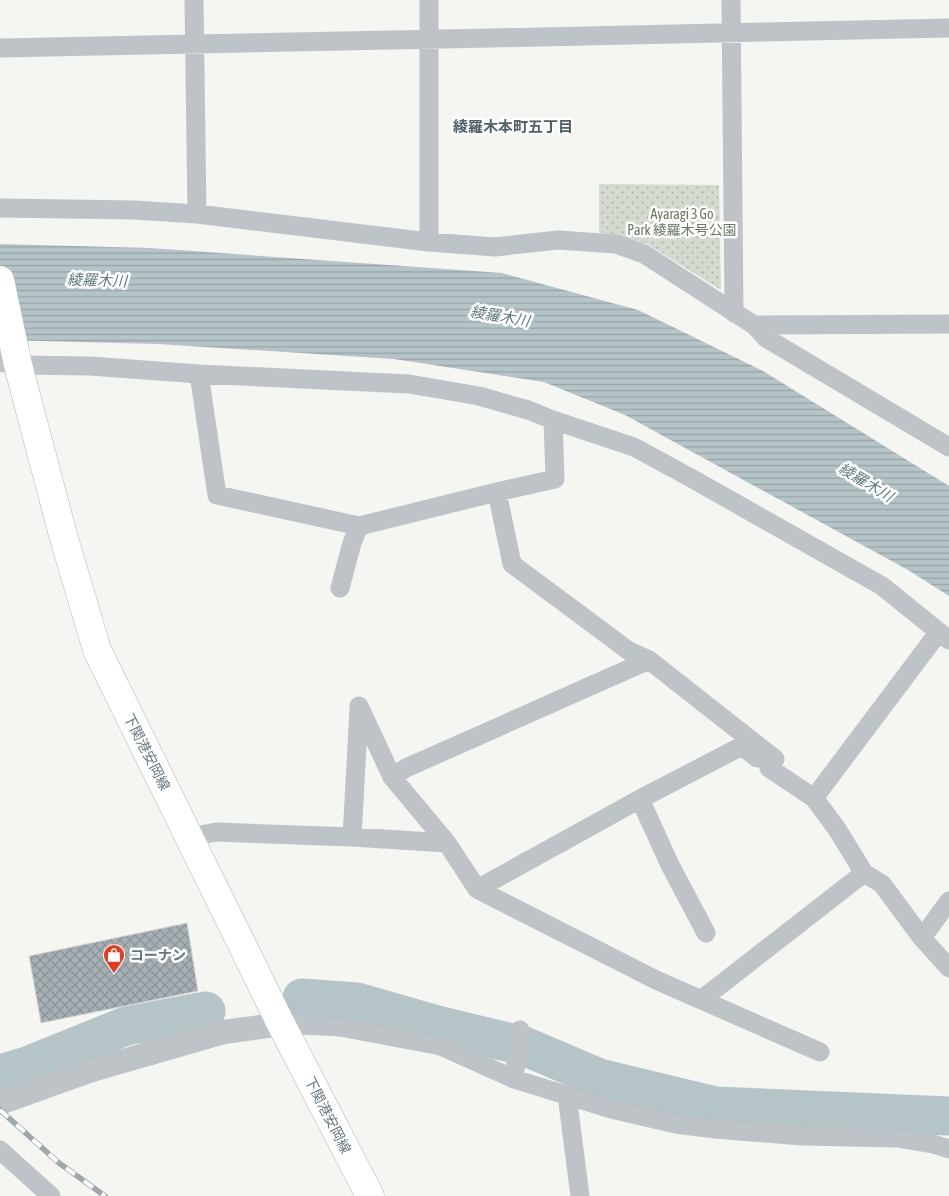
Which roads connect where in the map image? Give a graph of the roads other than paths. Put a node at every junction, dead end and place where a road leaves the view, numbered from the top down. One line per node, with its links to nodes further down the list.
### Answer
1 (194, 0): 7 (street)
2 (429, 0): 6 (street)
3 (731, 0): 5 (street)
4 (949, 28): 5 (street)
5 (732, 34): 6 (street); 13 (street)
6 (430, 38): 7 (street); 11 (street)
7 (194, 43): 8 (street); 10 (street)
8 (0, 48)
9 (0, 208): 10 (street)
10 (197, 214): 11 (street)
11 (429, 242): 13 (street)
12 (0, 280): 16 (main road, 下関港安岡線)
13 (734, 313): 15 (street)
14 (949, 324): 15 (street)
15 (754, 325): 19 (street)
16 (11, 359): 17 (street); 29 (main road, 下関港安岡線)
17 (199, 374): 18 (street); 21 (street)
18 (553, 420): 20 (street); 23 (street)
19 (949, 447)
20 (498, 492): 21 (street); 24 (street)
21 (359, 526): 22 (street)
22 (340, 588)
23 (943, 636): 27 (street)
24 (649, 660): 25 (street); 26 (street)
25 (769, 768): 27 (street); 28 (street)
26 (392, 777): 30 (street); 31 (street)
27 (814, 798): 32 (street)
28 (640, 799): 33 (street); 35 (street)
29 (190, 837): 30 (street); 39 (main road, 下関港安岡線)
30 (352, 838): 31 (street)
31 (447, 843): 33 (street)
32 (864, 873): 36 (street); 38 (street)
33 (477, 889): 38 (street)
34 (949, 901): 36 (street)
35 (706, 933)
36 (922, 938): 37 (street)
37 (949, 968)
38 (701, 1000): 41 (street)
39 (281, 1024): 42 (street); 44 (street); 48 (main road, 下関港安岡線)
40 (520, 1030): 42 (street)
41 (820, 1052)
42 (514, 1079): 43 (street)
43 (567, 1096): 46 (street); 49 (street)
44 (0, 1103)
45 (0, 1150): 47 (street)
46 (949, 1150)
47 (52, 1196)
48 (370, 1196)
49 (580, 1196)

